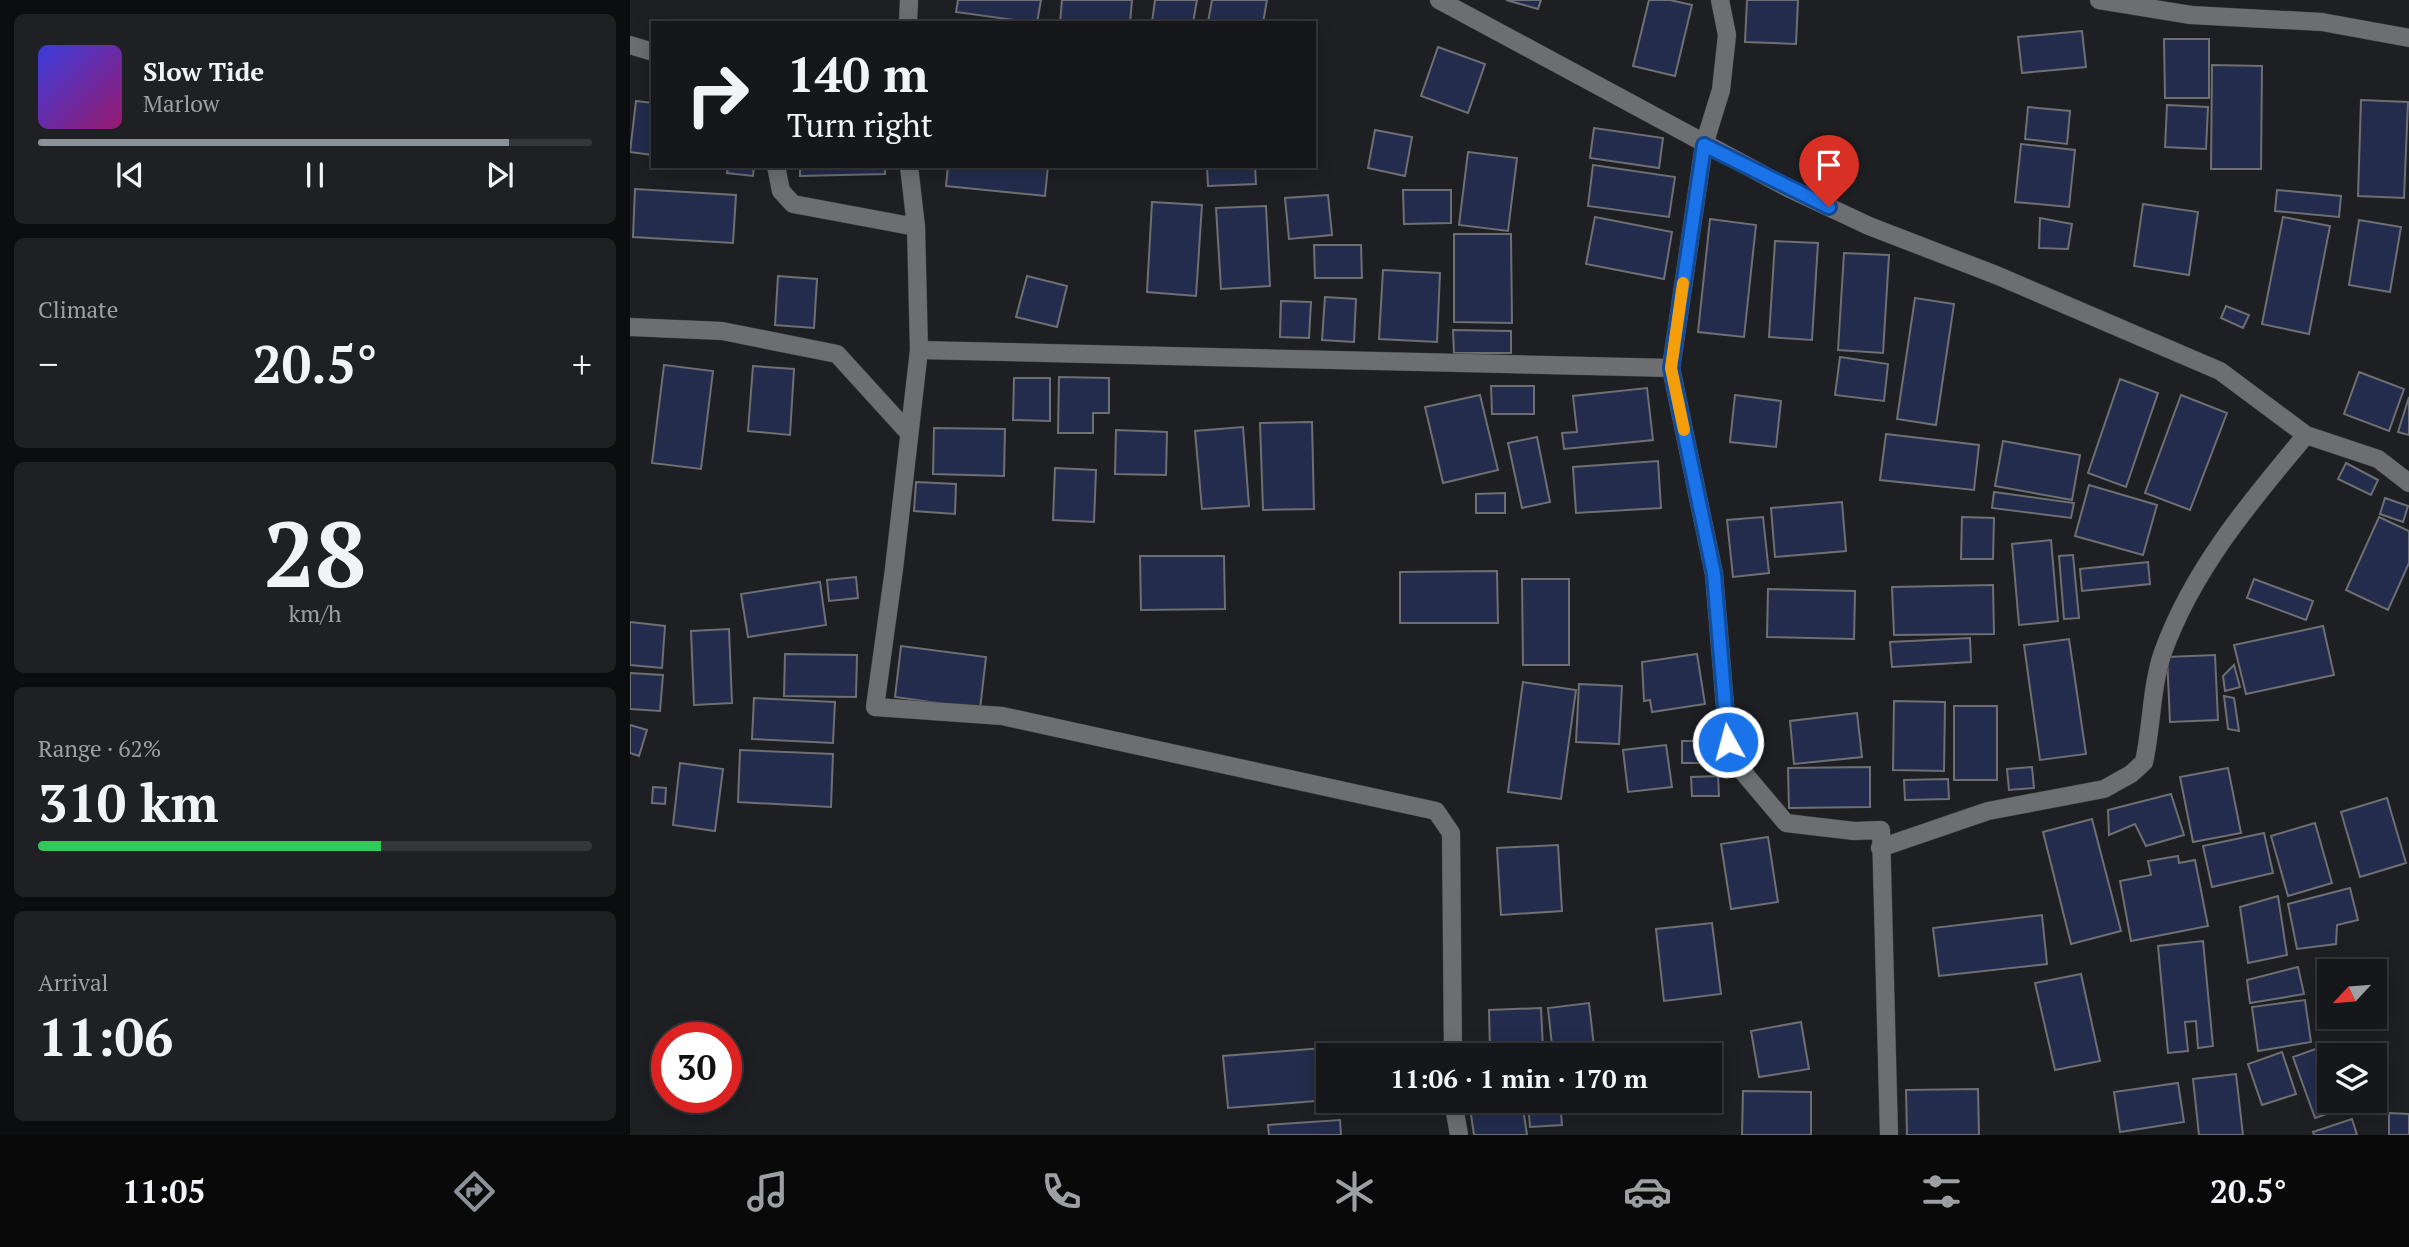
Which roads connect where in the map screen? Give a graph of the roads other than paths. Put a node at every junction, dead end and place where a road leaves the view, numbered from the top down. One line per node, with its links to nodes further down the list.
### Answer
1 (909, 0): 5 (street)
2 (1439, 0): 9 (street)
3 (1720, 0): 9 (street)
4 (2099, 0): 6 (street)
5 (908, 21)
6 (2409, 38)
7 (630, 45): 8 (street)
8 (651, 51)
9 (1704, 145): 15 (street); 17 (street)
10 (776, 168): 12 (street)
11 (909, 168): 12 (street)
12 (916, 227): 14 (street)
13 (630, 327): 16 (street)
14 (919, 350): 15 (street); 16 (street)
15 (1671, 368): 19 (street)
16 (908, 432): 20 (street)
17 (2306, 435): 18 (street); 19 (street)
18 (2409, 483)
19 (1880, 848): 23 (street)
20 (1453, 1043)
21 (1455, 1113): 22 (street)
22 (1459, 1135)
23 (1889, 1135)

